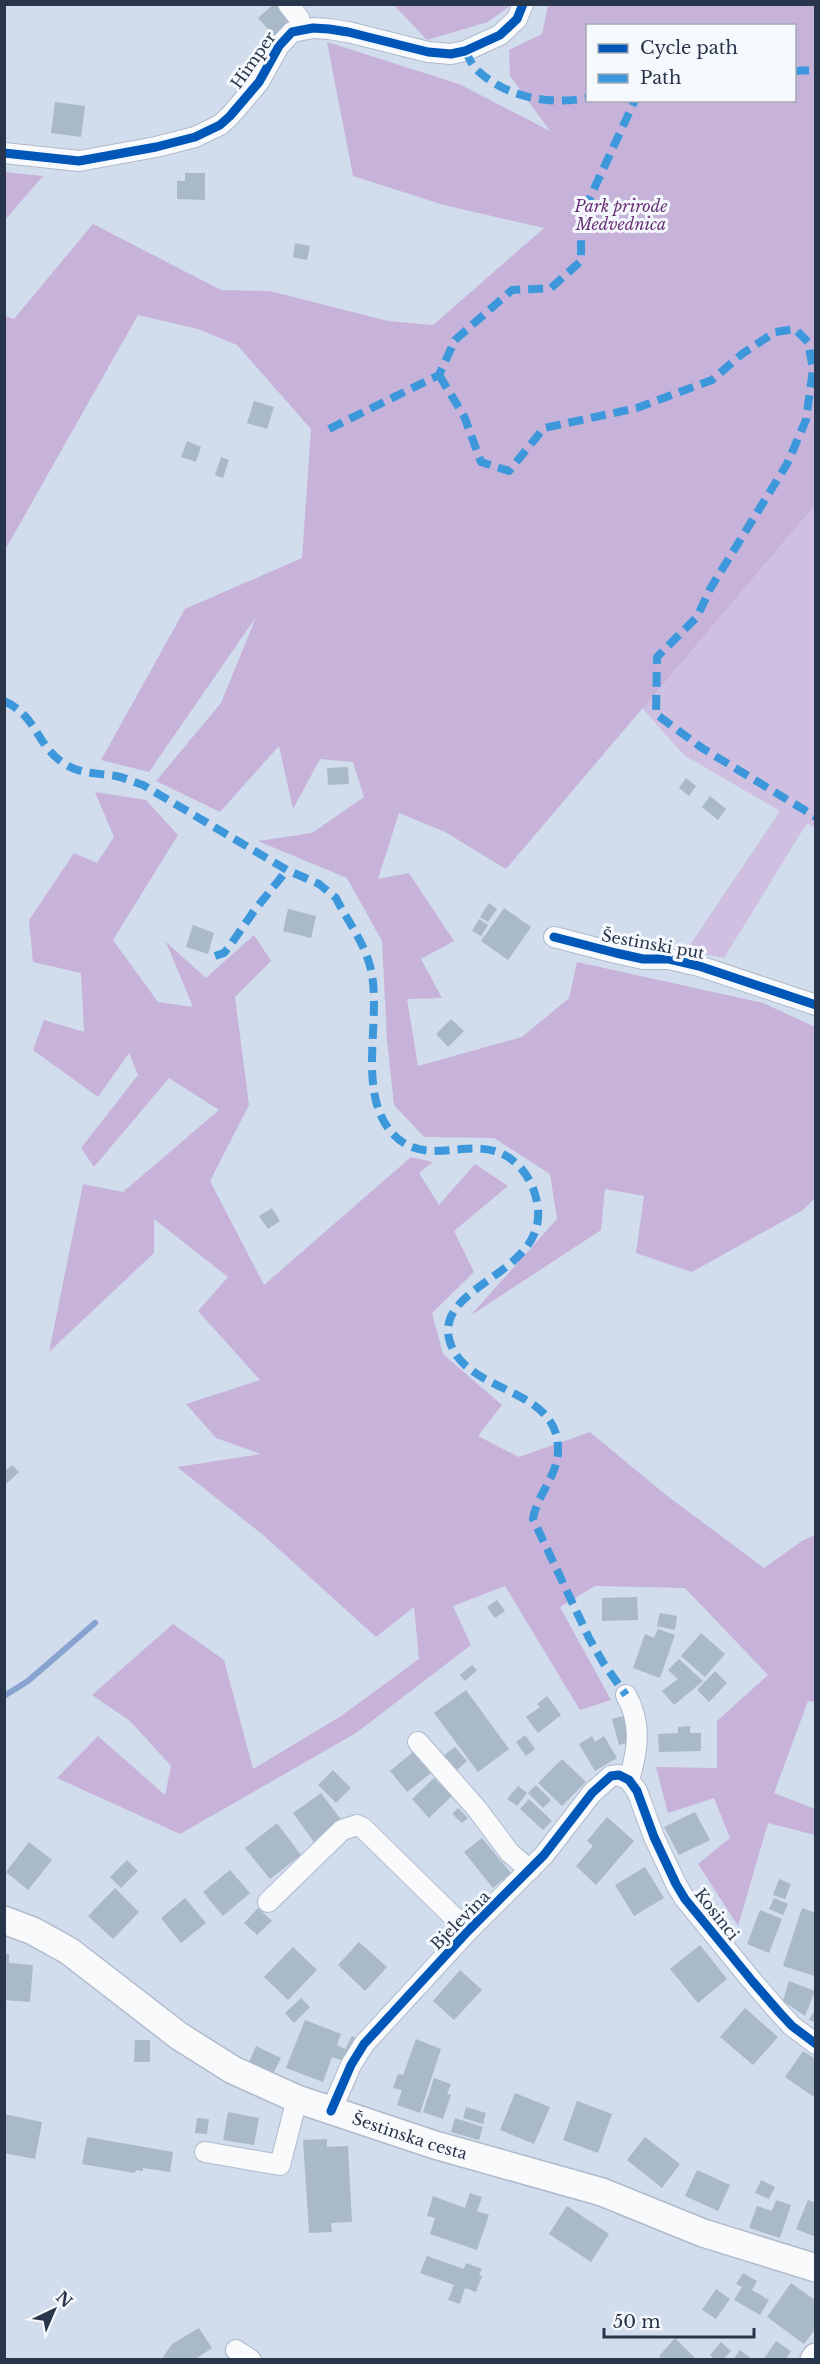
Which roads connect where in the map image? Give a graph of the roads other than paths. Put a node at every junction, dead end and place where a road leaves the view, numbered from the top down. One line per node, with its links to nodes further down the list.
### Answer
1 (288, 4): 3 (street, Himper)
2 (522, 4): 3 (street, Himper)
3 (300, 29): 4 (street, Himper)
4 (4, 153)
5 (554, 938): 6 (street, Šestinski put)
6 (816, 1005)
7 (626, 1695): 9 (street)
8 (418, 1742): 10 (street)
9 (629, 1780): 10 (street, Bjelevina); 14 (street, Kosinci)
10 (531, 1870): 13 (street, Bjelevina)
11 (268, 1902): 13 (street, Bjelevina)
12 (4, 1920): 15 (main road, Šestinska cesta)
13 (468, 1931): 16 (street, Bjelevina)
14 (816, 2044)
15 (297, 2099): 16 (main road, Šestinska cesta); 17 (street)
16 (331, 2110): 18 (main road, Šestinska cesta)
17 (205, 2152)
18 (816, 2268)

